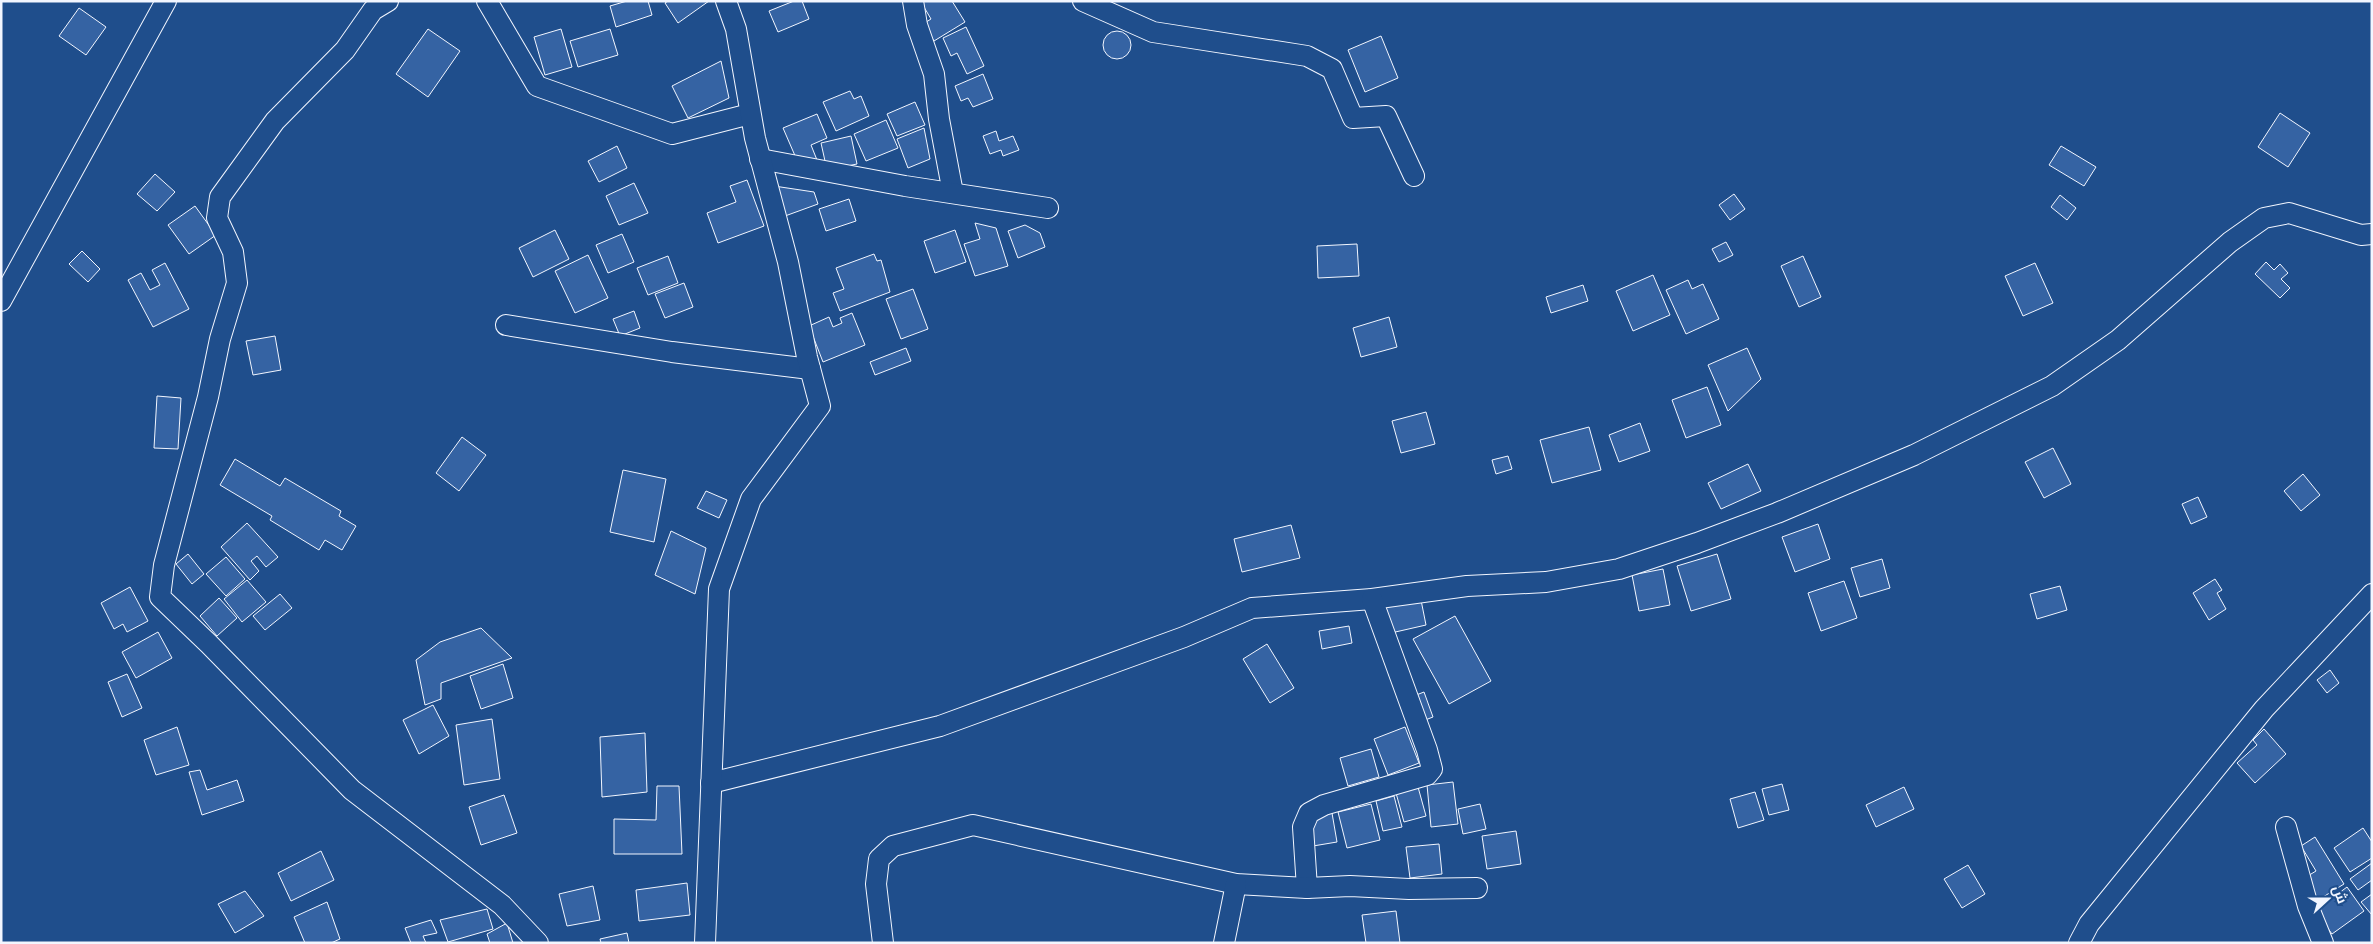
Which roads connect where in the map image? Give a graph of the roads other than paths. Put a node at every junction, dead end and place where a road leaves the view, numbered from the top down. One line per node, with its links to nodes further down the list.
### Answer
1 (166, 1): 13 (street)
2 (388, 1): 23 (street)
3 (487, 1): 7 (street)
4 (726, 1): 7 (street)
5 (914, 1): 10 (street)
6 (1083, 1): 9 (street)
7 (750, 114): 8 (street)
8 (760, 158): 10 (street); 15 (street)
9 (1414, 176)
10 (952, 193): 11 (street)
11 (1048, 208)
12 (2372, 234): 17 (street)
13 (1, 301)
14 (506, 325): 15 (street)
15 (810, 369): 18 (street)
16 (2372, 594): 27 (street)
17 (1372, 599): 18 (street); 21 (street)
18 (711, 783): 24 (street)
19 (2286, 827): 28 (street)
20 (1236, 884): 21 (street); 25 (street); 26 (street)
21 (1307, 888): 22 (street)
22 (1477, 888)
23 (538, 943)
24 (705, 943)
25 (883, 943)
26 (1224, 943)
27 (2079, 943)
28 (2323, 943)

